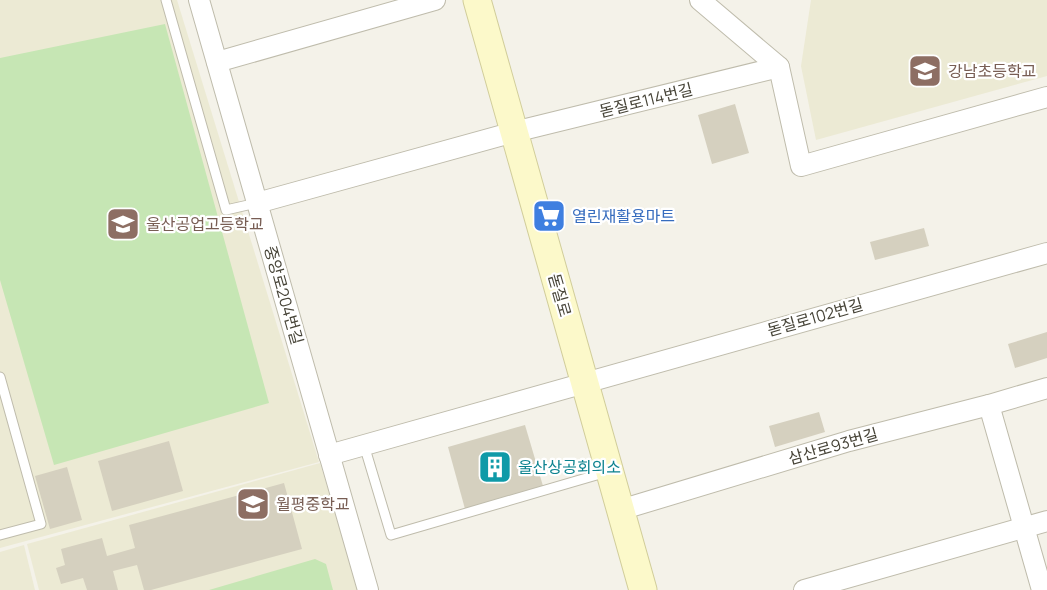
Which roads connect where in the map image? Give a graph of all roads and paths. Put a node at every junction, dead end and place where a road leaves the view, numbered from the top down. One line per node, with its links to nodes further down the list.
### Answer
1 (166, 0): 10 (lane)
2 (199, 0): 6 (street, 중앙로204번길)
3 (435, 0): 6 (street)
4 (477, 0): 9 (main road, 돋질로)
5 (700, 0): 7 (street)
6 (217, 62): 10 (street, 중앙로204번길)
7 (779, 67): 8 (street); 9 (street, 돋질로114번길)
8 (1047, 97)
9 (514, 132): 10 (street, 돋질로114번길); 13 (main road, 돋질로)
10 (257, 203): 17 (street, 중앙로204번길)
11 (1047, 253): 13 (street, 돋질로102번길)
12 (0, 377): 22 (lane)
13 (584, 382): 16 (street, 돋질로102번길); 18 (main road, 돋질로)
14 (1047, 388): 15 (street, 삼산로93번길)
15 (989, 405): 19 (street, 삼산로93번길); 21 (street)
16 (364, 445): 17 (street, 돋질로102번길); 18 (lane)
17 (329, 455): 23 (street, 중앙로204번길)
18 (609, 472): 19 (main road, 돋질로)
19 (620, 510): 24 (main road, 돋질로)
20 (1047, 521): 21 (street)
21 (1024, 527): 25 (street); 26 (street)
22 (0, 535)
23 (368, 590)
24 (642, 590)
25 (804, 590)
26 (1042, 590)

